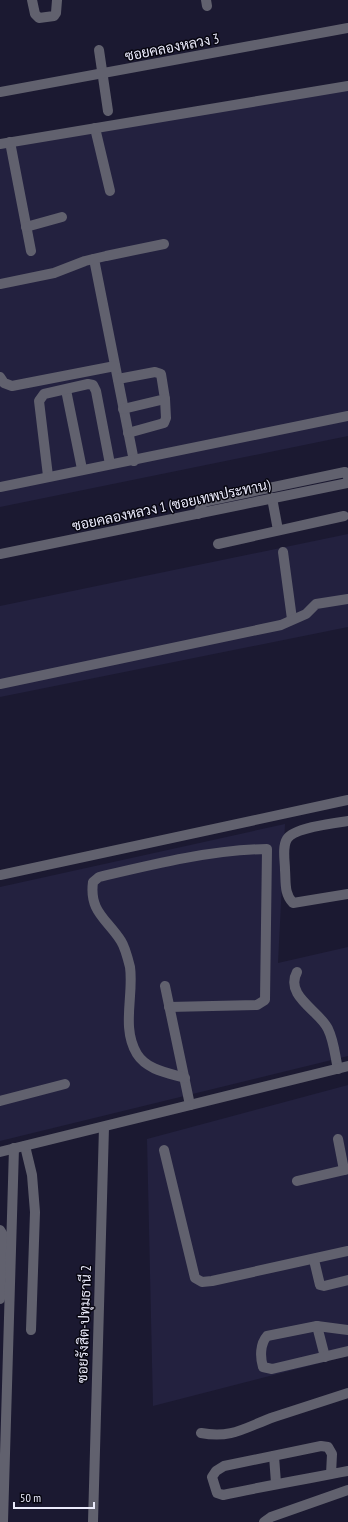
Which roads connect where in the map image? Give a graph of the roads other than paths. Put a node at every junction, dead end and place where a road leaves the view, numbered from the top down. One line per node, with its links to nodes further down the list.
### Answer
1 (32, 0): 2 (street)
2 (57, 0)
3 (348, 28): 5 (street, ซอยคลองหลวง 3)
4 (99, 50): 5 (street)
5 (101, 74): 7 (street, ซอยคลองหลวง 3); 8 (street)
6 (348, 86): 9 (street)
7 (0, 92)
8 (108, 111)
9 (95, 128): 10 (street); 11 (street)
10 (5, 143): 13 (street)
11 (110, 191)
12 (62, 217): 13 (street)
13 (26, 226): 15 (street)
14 (164, 244): 16 (street)
15 (31, 251)
16 (94, 259): 17 (street); 18 (street)
17 (0, 284)
18 (115, 366): 19 (street); 20 (street)
19 (0, 377)
20 (118, 379): 22 (street); 23 (street)
21 (66, 390): 27 (street); 28 (street); 29 (street)
22 (165, 398): 23 (street); 25 (street)
23 (123, 410): 25 (street)
24 (348, 416): 26 (street)
25 (128, 433): 26 (street)
26 (134, 461): 27 (street)
27 (110, 464): 28 (street)
28 (82, 469): 29 (street)
29 (48, 476): 32 (street)
30 (348, 477): 34 (street)
31 (348, 483): 33 (street, ซอยคลองหลวง 1 (ซอยเทพประทาน))
32 (0, 487)
33 (272, 498): 34 (street, ซอยคลองหลวง 1 (ซอยเทพประทาน)); 36 (street)
34 (198, 514): 39 (street, ซอยคลองหลวง 1 (ซอยเทพประทาน))
35 (344, 516): 36 (street)
36 (278, 530): 37 (street)
37 (218, 544)
38 (283, 552): 41 (street)
39 (0, 554)
40 (348, 599): 41 (street)
41 (292, 619): 42 (street)
42 (0, 684)
43 (348, 800): 45 (street)
44 (348, 821): 46 (street)
45 (0, 875)
46 (348, 894)
47 (297, 972): 50 (street)
48 (165, 986): 49 (street)
49 (169, 1007): 51 (street); 51 (street)
50 (343, 1068): 54 (street)
51 (185, 1078): 54 (street)
52 (65, 1084): 53 (street)
53 (0, 1101)
54 (190, 1105): 55 (street)
55 (104, 1127): 57 (street); 82 (street, ซอยรังสิต-ปทุมธานี 2)
56 (338, 1139): 61 (street)
57 (25, 1146): 58 (street); 70 (street)
58 (14, 1148): 60 (street); 81 (street)
59 (164, 1150): 65 (street)
60 (0, 1152)
61 (346, 1169): 62 (street)
62 (297, 1181)
63 (0, 1230): 66 (street)
64 (348, 1251): 65 (street)
65 (314, 1260): 67 (street)
66 (0, 1277): 68 (street)
67 (348, 1280)
68 (0, 1299)
69 (317, 1326): 71 (street); 73 (street); 73 (street)
70 (31, 1330)
71 (348, 1330)
72 (348, 1351): 73 (street)
73 (325, 1357)
74 (348, 1393): 75 (street)
75 (201, 1433)
76 (274, 1456): 78 (street); 79 (street); 79 (street)
77 (348, 1471): 78 (street)
78 (331, 1474): 79 (street)
79 (276, 1483)
80 (348, 1490): 83 (street)
81 (3, 1522)
82 (93, 1522)
83 (264, 1522)

